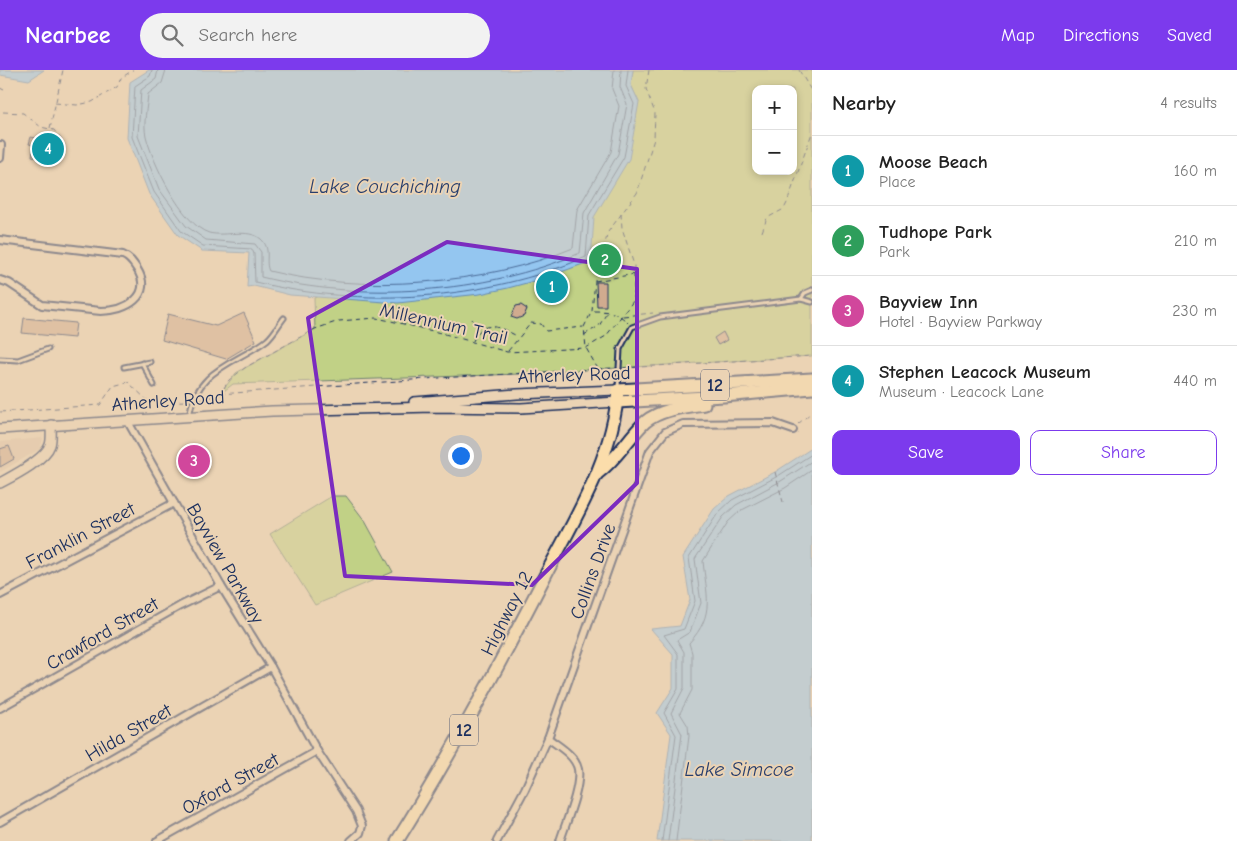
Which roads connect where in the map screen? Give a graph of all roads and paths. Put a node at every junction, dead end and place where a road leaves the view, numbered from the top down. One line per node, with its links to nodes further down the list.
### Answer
1 (63, 70): 8 (path)
2 (133, 70): 8 (path)
3 (649, 70): 15 (path)
4 (798, 70): 7 (path)
5 (0, 88): 6 (path)
6 (4, 90)
7 (812, 92)
8 (55, 103): 10 (path)
9 (2, 112): 10 (path)
10 (50, 129): 12 (path)
11 (812, 132): 16 (path)
12 (46, 140)
13 (0, 145): 14 (street)
14 (0, 158)
15 (621, 214): 18 (path, Millennium Trail); 20 (path)
16 (762, 232)
17 (0, 240): 19 (street)
18 (635, 274): 20 (path); 26 (path, Millennium Trail)
19 (0, 280)
20 (595, 281): 25 (path)
21 (812, 290): 22 (lane)
22 (801, 299): 23 (lane); 30 (lane)
23 (812, 302)
24 (608, 311): 25 (path); 26 (path); 32 (path)
25 (592, 312): 29 (path)
26 (622, 316): 30 (path); 35 (path, Millennium Trail)
27 (284, 318): 51 (lane)
28 (472, 319): 31 (path)
29 (584, 327): 32 (path); 33 (path)
30 (632, 327): 43 (lane)
31 (479, 330): 33 (path); 34 (path)
32 (583, 335): 35 (path)
33 (518, 336): 37 (path)
34 (472, 342): 37 (path, Millennium Trail); 49 (path, Millennium Trail)
35 (586, 348): 37 (path, Millennium Trail); 44 (path)
36 (48, 349): 39 (lane)
37 (507, 352)
38 (812, 356): 43 (path)
39 (0, 359)
40 (150, 362): 41 (lane)
41 (142, 364): 42 (lane); 46 (lane)
42 (124, 367)
43 (619, 368): 44 (path); 48 (lane)
44 (598, 369): 49 (path)
45 (812, 379): 48 (highway, Atherley Road / 12)
46 (154, 386)
47 (812, 388): 50 (highway, Atherley Road / 12)
48 (618, 390): 52 (highway, Highway 12 / 12); 53 (main road, Atherley Road)
49 (220, 394): 51 (path)
50 (764, 394): 52 (highway, Atherley Road / 12); 62 (highway)
51 (192, 401): 54 (path); 56 (lane)
52 (617, 402): 53 (main road, Atherley Road); 62 (highway, Highway 12 / 12)
53 (338, 408): 56 (main road, Atherley Road)
54 (0, 412)
55 (812, 412): 60 (path)
56 (189, 416): 57 (main road, Atherley Road)
57 (127, 420): 58 (main road, Atherley Road); 65 (street, Bayview Parkway)
58 (51, 425): 59 (main road, Atherley Road); 63 (main road)
59 (0, 429)
60 (793, 430): 70 (street, Collins Drive)
61 (776, 472): 64 (path)
62 (597, 474): 75 (highway, Highway 12 / 12)
63 (0, 483)
64 (783, 502)
65 (174, 503): 66 (street, Bayview Parkway); 67 (street, Franklin Street)
66 (221, 586): 68 (street, Bayview Parkway); 69 (street, Crawford Street)
67 (0, 595)
68 (271, 667): 71 (street, Bayview Parkway); 72 (street, Hilda Street)
69 (0, 708)
70 (548, 738): 76 (street, Collins Drive); 77 (street)
71 (317, 751): 73 (street, Oxford Street); 74 (street)
72 (0, 822)
73 (157, 841)
74 (351, 841)
75 (397, 841)
76 (497, 841)
77 (560, 841)

